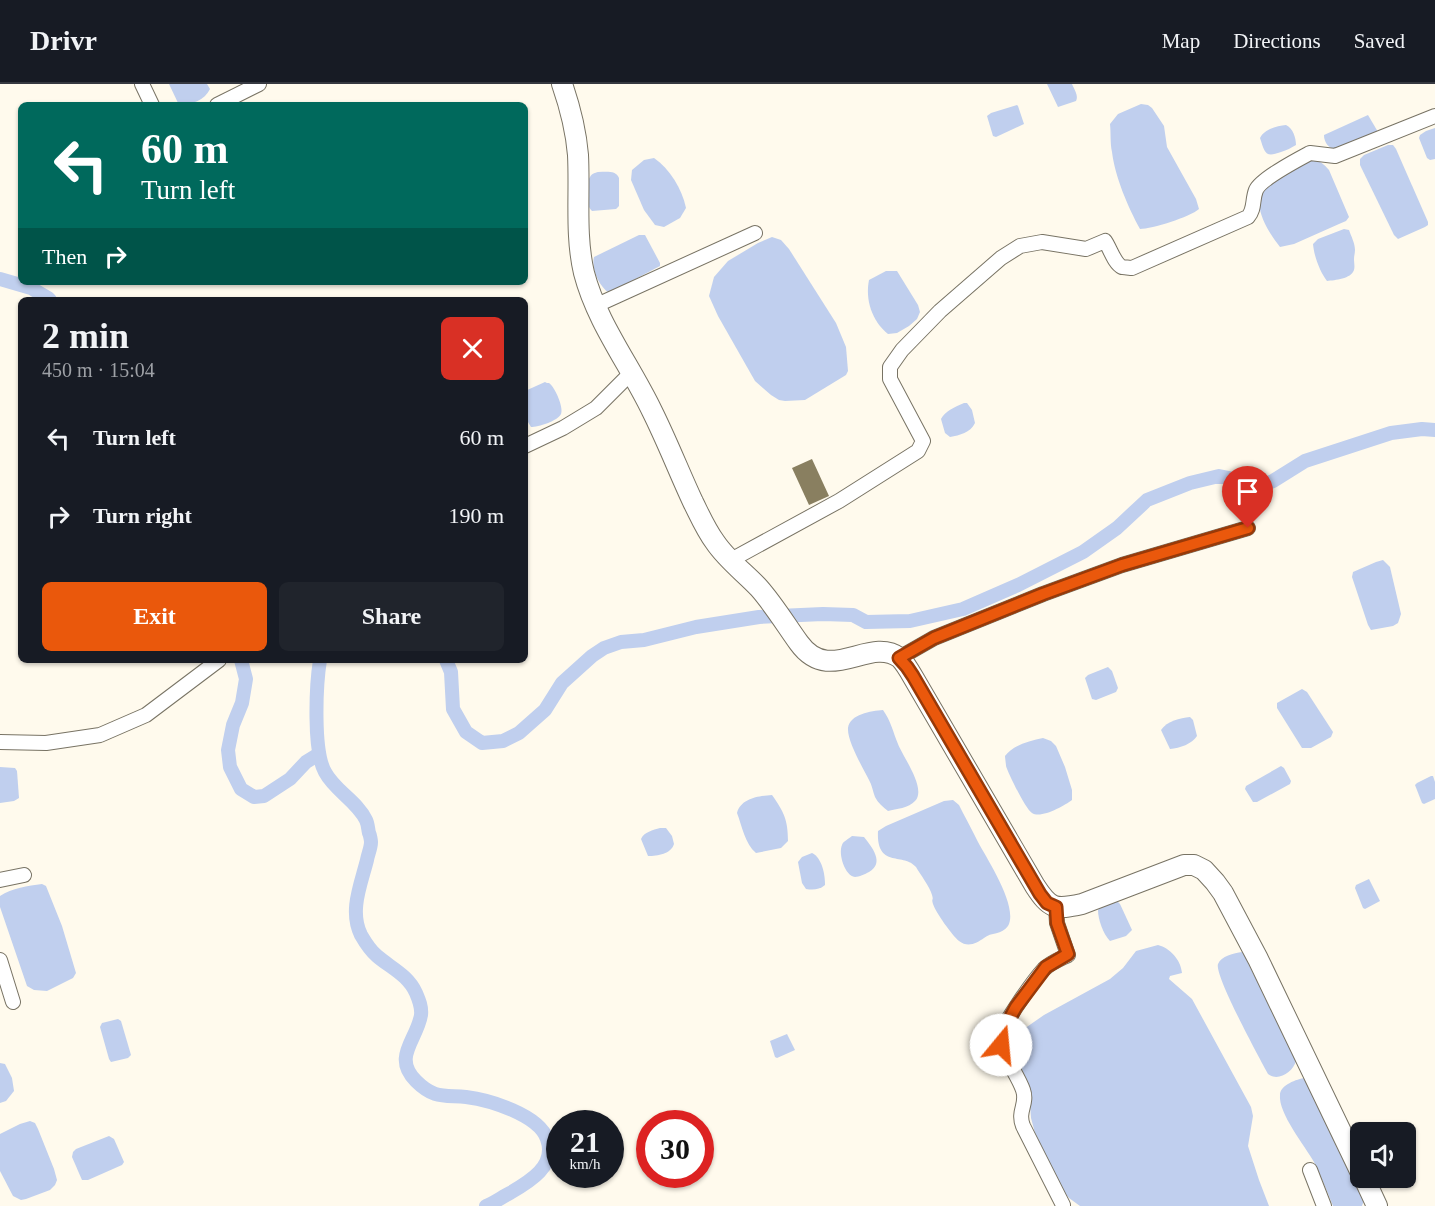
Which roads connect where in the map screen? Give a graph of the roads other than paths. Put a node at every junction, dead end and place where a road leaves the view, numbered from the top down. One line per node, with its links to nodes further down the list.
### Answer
1 (142, 84): 4 (street)
2 (259, 84): 5 (street)
3 (562, 84): 8 (street)
4 (151, 102)
5 (223, 102)
6 (1435, 116): 12 (street)
7 (755, 233): 8 (street)
8 (597, 305): 9 (street)
9 (631, 373): 10 (street); 12 (street)
10 (528, 445)
11 (1248, 528): 13 (street)
12 (731, 560): 13 (street)
13 (899, 658): 18 (street)
14 (213, 664): 15 (street)
15 (0, 742)
16 (24, 875): 17 (street)
17 (0, 880)
18 (1056, 907): 21 (street); 24 (street)
19 (0, 960): 20 (street)
20 (14, 1002)
21 (1350, 1150)
22 (1310, 1170): 25 (street)
23 (1369, 1188): 26 (street)
24 (1063, 1205)
25 (1324, 1206)
26 (1377, 1206)

